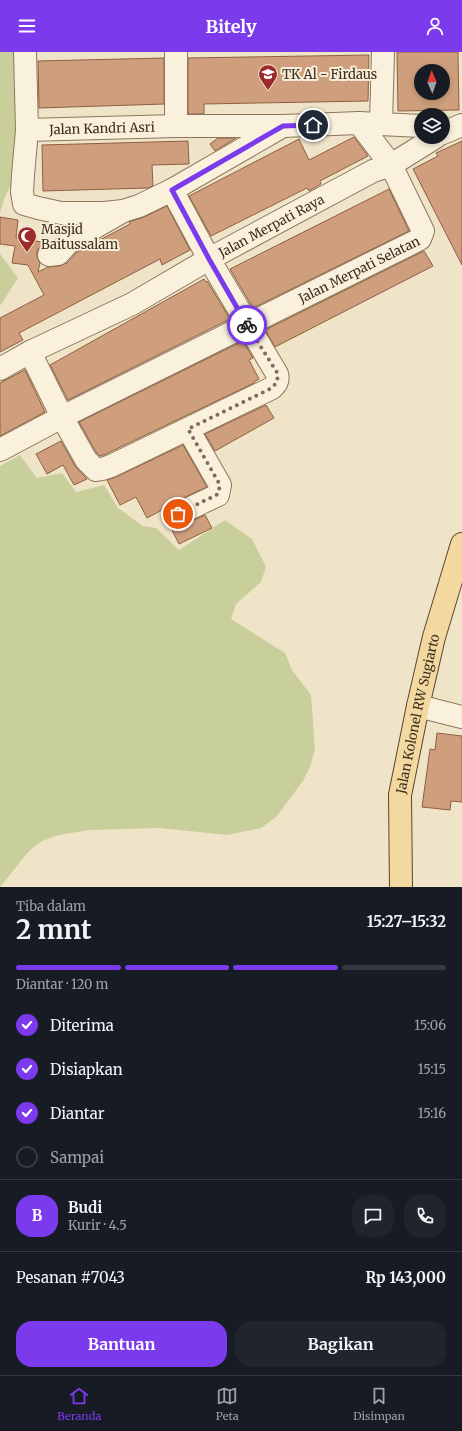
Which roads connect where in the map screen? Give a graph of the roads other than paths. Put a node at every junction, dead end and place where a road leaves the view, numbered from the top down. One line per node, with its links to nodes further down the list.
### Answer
1 (25, 52): 9 (street, Jalan Kandri Asri)
2 (176, 52): 7 (street)
3 (383, 52): 5 (street)
4 (359, 123): 5 (street, Jalan Kandri Asri); 8 (street, Jalan Kandri Asri); 11 (street, Jalan Merpati Selatan)
5 (381, 123): 6 (street, Jalan Kandri Asri)
6 (414, 125)
7 (176, 126): 8 (street, Jalan Kandri Asri); 9 (street, Jalan Kandri Asri)
8 (283, 126): 12 (street, Jalan Kandri Asri)
9 (27, 130): 13 (street, Jalan Kandri Asri)
10 (425, 144): 11 (street, Jalan Merpati Raya)
11 (391, 165): 15 (street, Jalan Merpati Raya); 16 (street, Jalan Merpati Selatan)
12 (172, 190): 13 (street, Jalan Kandri Asri); 15 (street)
13 (123, 211): 14 (street)
14 (49, 255)
15 (209, 259): 16 (street); 17 (street, Jalan Merpati Raya)
16 (247, 325): 19 (street, Jalan Merpati Selatan); 20 (street)
17 (30, 352): 18 (street, Jalan Merpati Raya); 19 (street)
18 (0, 369)
19 (62, 417): 20 (street); 21 (street, Jalan Merpati Selatan)
20 (188, 429): 22 (street)
21 (0, 450)
22 (178, 514)
23 (462, 544): 24 (main road, Jalan Kolonel RW Sugiarto)
24 (418, 706): 25 (street); 26 (main road, Jalan Kolonel RW Sugiarto)
25 (462, 717)
26 (401, 887)

